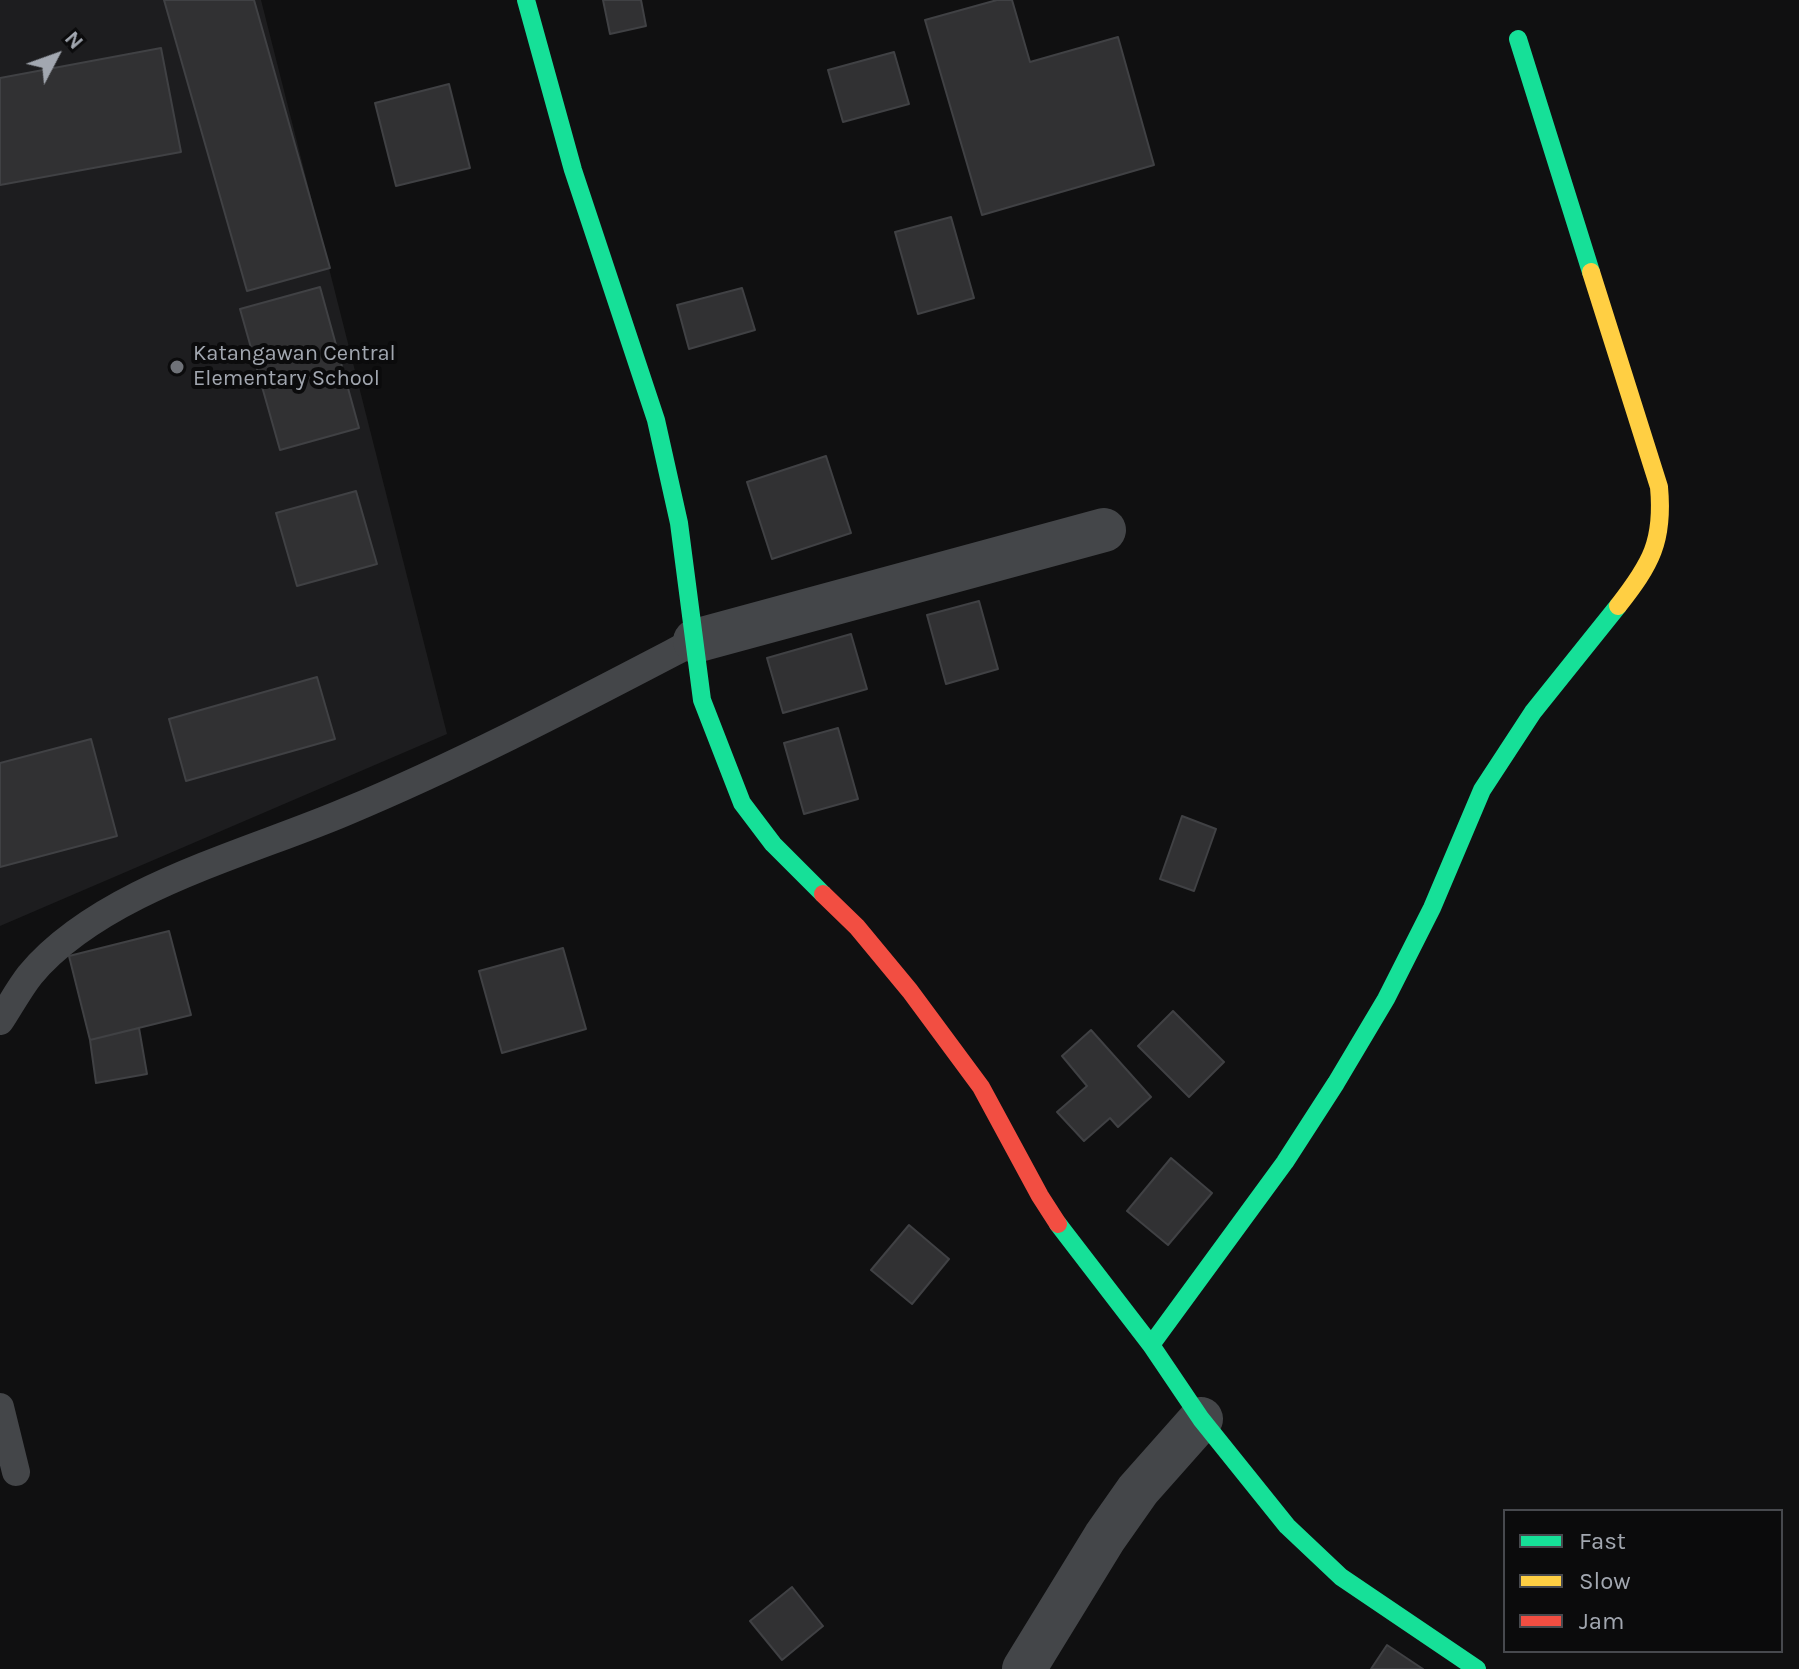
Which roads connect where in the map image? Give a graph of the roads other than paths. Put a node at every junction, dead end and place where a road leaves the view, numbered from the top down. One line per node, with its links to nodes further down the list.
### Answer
1 (526, 0): 4 (street)
2 (1518, 39): 6 (street)
3 (1104, 530): 4 (street)
4 (695, 641): 5 (lane); 6 (street)
5 (0, 1021)
6 (1151, 1345): 8 (street)
7 (0, 1407): 9 (lane)
8 (1201, 1419): 10 (street); 11 (street)
9 (16, 1472)
10 (1024, 1669)
11 (1477, 1669)

